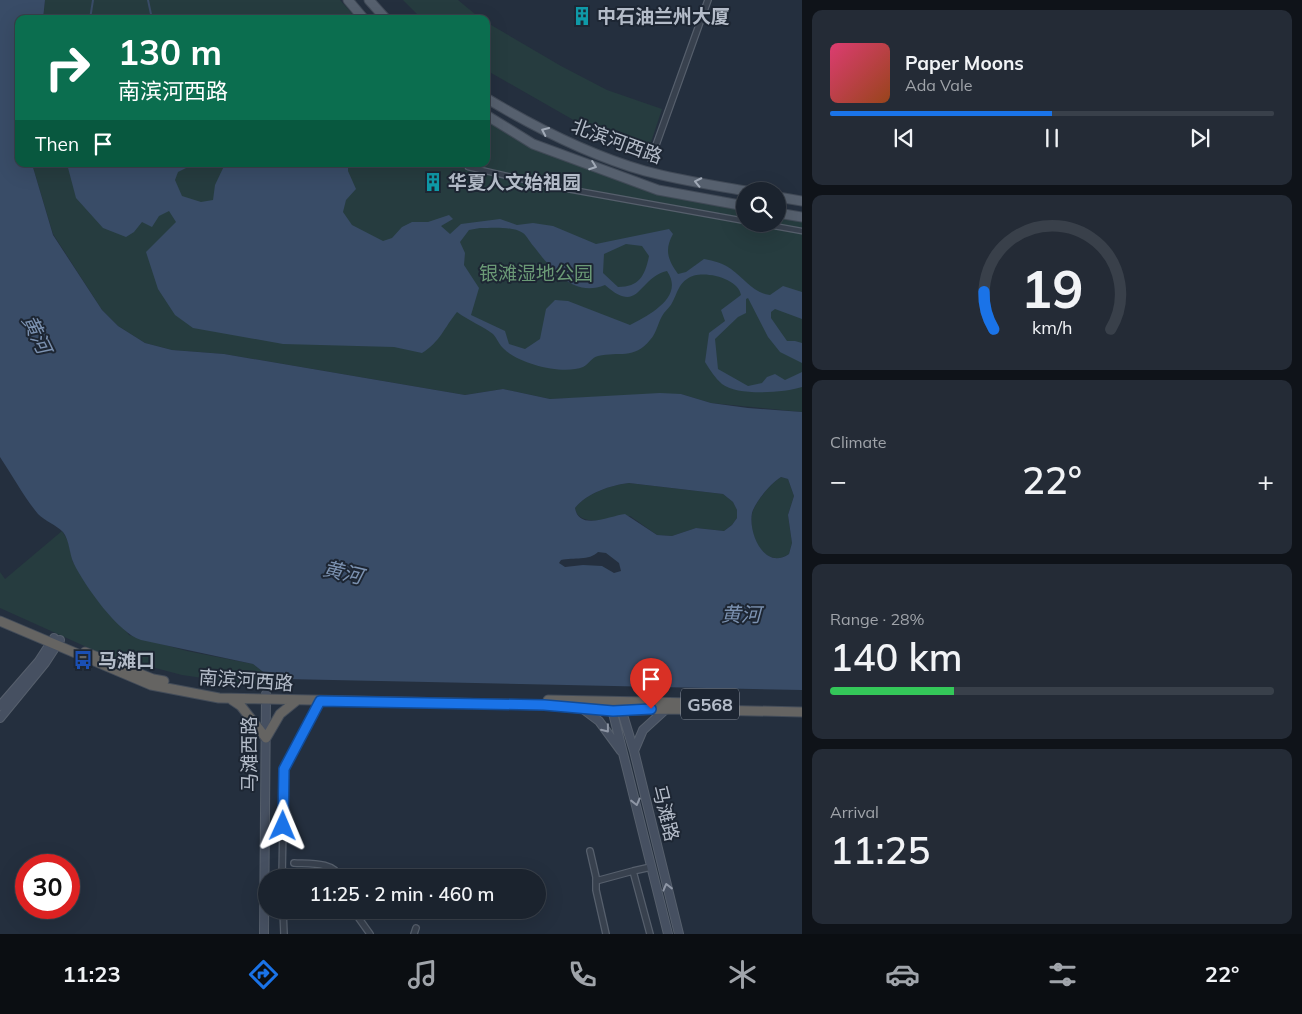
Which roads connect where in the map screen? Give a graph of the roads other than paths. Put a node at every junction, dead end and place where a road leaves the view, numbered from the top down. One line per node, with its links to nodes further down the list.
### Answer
1 (348, 0): 4 (main road)
2 (369, 0): 5 (main road)
3 (708, 0): 8 (street)
4 (361, 15)
5 (382, 15)
6 (490, 100): 10 (main road, 北滨河西路, one-way to 6)
7 (490, 117): 13 (main road, 北滨河西路, one-way to 13)
8 (651, 159)
9 (468, 167): 16 (street)
10 (736, 189)
11 (786, 198): 12 (main road)
12 (802, 201)
13 (736, 204)
14 (786, 214): 15 (main road)
15 (802, 217)
16 (736, 218)
17 (786, 228): 18 (street)
18 (802, 231)
19 (0, 615): 21 (highway, 南滨河西路 / G568)
20 (0, 621): 21 (highway, 南滨河西路 / G568)
21 (56, 641): 22 (highway, 南滨河西路 / G568); 23 (highway, 南滨河西路 / G568); 27 (main road); 33 (main road)
22 (266, 697): 23 (highway, 南滨河西路 / G568); 24 (highway, 南滨河西路 / G568); 26 (highway, 南滨河西路 / G568); 34 (main road, 马滩西路)
23 (231, 699): 34 (highway)
24 (296, 701): 25 (highway, 南滨河西路 / G568); 34 (highway)
25 (320, 701): 29 (highway, 南滨河西路 / G568); 40 (street)
26 (614, 701): 28 (highway, 南滨河西路 / G568); 31 (main road, 马滩路)
27 (0, 706)
28 (802, 706)
29 (583, 709): 31 (highway, 南滨河西路 / G568); 36 (main road, one-way to 36)
30 (666, 709): 31 (highway, 南滨河西路 / G568); 32 (highway, 南滨河西路 / G568); 35 (main road)
31 (617, 711): 35 (main road, 马滩路); 36 (main road, 马滩路)
32 (802, 712)
33 (0, 718)
34 (266, 738): 46 (main road, 马滩西路)
35 (634, 751): 52 (main road, 马滩路, one-way to 35)
36 (624, 755): 39 (main road, 马滩路, one-way to 39)
37 (590, 851): 43 (street)
38 (294, 863): 41 (street)
39 (652, 867): 42 (street); 51 (main road, 马滩路)
40 (282, 869)
41 (333, 869)
42 (633, 871): 43 (street); 50 (street)
43 (596, 881): 49 (street)
44 (283, 919): 47 (street)
45 (359, 919): 48 (street)
46 (264, 934)
47 (284, 934)
48 (370, 934)
49 (606, 934)
50 (650, 934)
51 (668, 934)
52 (679, 934)

